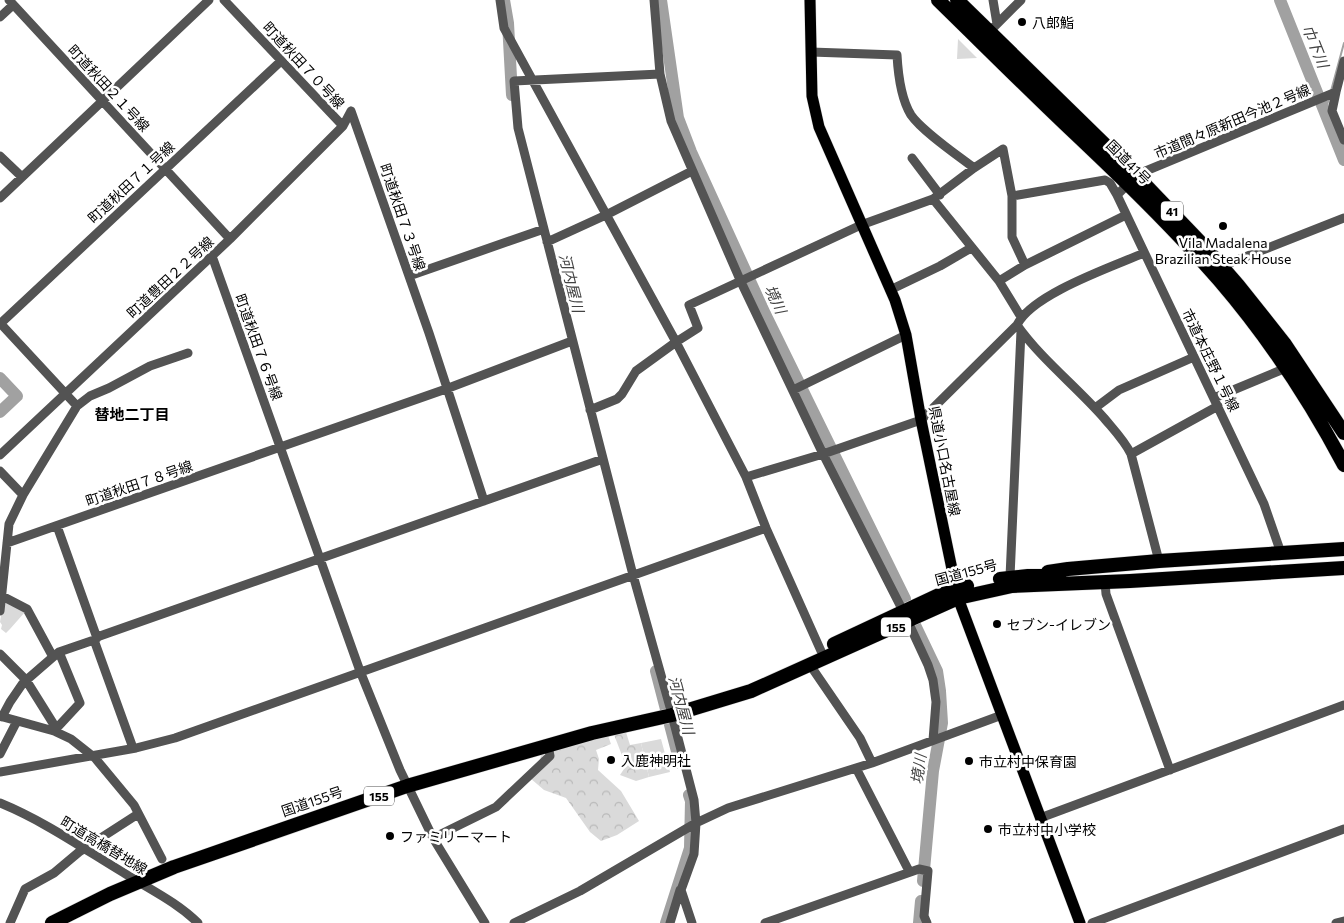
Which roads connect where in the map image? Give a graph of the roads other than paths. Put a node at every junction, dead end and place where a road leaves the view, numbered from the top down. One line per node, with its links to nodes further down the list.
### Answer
1 (209, 0): 19 (street)
2 (224, 0): 15 (street, 町道秋田７０号線)
3 (500, 0): 17 (street)
4 (654, 0): 16 (street)
5 (810, 0): 13 (main road, 県道小口名古屋線)
6 (938, 0): 12 (highway, 国道41号 / 41)
7 (957, 0): 12 (highway, 国道41号 / 41)
8 (993, 0): 12 (street)
9 (1021, 0): 12 (street)
10 (11, 2): 11 (street); 19 (street, 町道秋田２１号線)
11 (0, 17)
12 (989, 32): 29 (highway, 国道41号 / 41)
13 (812, 52): 25 (street); 37 (main road, 県道小口名古屋線)
14 (1344, 61): 18 (street)
15 (283, 62): 21 (street, 町道秋田７０号線); 26 (street, 町道秋田７１号線)
16 (660, 74): 17 (street); 27 (street)
17 (534, 80): 34 (street); 38 (street)
18 (1336, 92): 22 (street); 29 (street, 市道間々原新田今池２号線)
19 (103, 101): 26 (street, 町道秋田２１号線); 28 (street)
20 (351, 111): 21 (street, 町道豊田２２号線); 46 (street, 町道秋田７３号線)
21 (343, 126): 39 (street, 町道豊田２２号線)
22 (1344, 140)
23 (0, 156): 28 (street)
24 (912, 158): 32 (street)
25 (974, 168): 31 (street); 32 (street)
26 (166, 171): 39 (street, 町道秋田２１号線); 50 (street, 町道秋田７１号線)
27 (692, 171): 34 (street); 47 (street)
28 (22, 177): 33 (street)
29 (1132, 180): 30 (street); 45 (highway, 国道41号 / 41); 57 (highway, 国道41号 / 41)
30 (1117, 195): 31 (street); 35 (street, 市道本庄野１号線)
31 (1012, 196): 44 (street)
32 (936, 197): 37 (street); 41 (street)
33 (0, 198)
34 (606, 215): 40 (street); 54 (street)
35 (1126, 215): 42 (street, 市道本庄野１号線); 44 (street)
36 (1344, 218): 45 (street)
37 (862, 225): 47 (street); 49 (main road, 県道小口名古屋線)
38 (544, 229): 40 (street); 46 (street)
39 (230, 239): 43 (street, 町道豊田２２号線)
40 (547, 242): 53 (street)
41 (971, 248): 48 (street); 49 (street)
42 (1144, 253): 51 (street); 56 (street, 市道本庄野１号線)
43 (212, 256): 60 (street, 町道豊田２２号線); 67 (street, 町道秋田７６号線)
44 (1025, 265): 48 (street)
45 (1222, 266): 66 (highway, 国道41号 / 41)
46 (409, 276): 58 (street, 町道秋田７３号線)
47 (745, 280): 54 (street); 59 (street)
48 (999, 281): 51 (street)
49 (890, 290): 52 (main road, 県道小口名古屋線)
50 (1, 324): 60 (street)
51 (1020, 324): 63 (street); 65 (street); 90 (street)
52 (906, 335): 59 (street); 65 (main road, 県道小口名古屋線)
53 (572, 341): 58 (street, 町道秋田７８号線); 64 (street)
54 (676, 342): 64 (street); 74 (street)
55 (188, 353): 62 (street)
56 (1194, 357): 61 (street, 市道本庄野１号線); 63 (street)
57 (1286, 368): 61 (street); 72 (highway, 国道41号 / 41)
58 (446, 389): 67 (street, 町道秋田７８号線); 76 (street, 町道秋田７３号線)
59 (793, 390): 68 (street)
60 (66, 393): 62 (street); 70 (street, 町道豊田２２号線)
61 (1216, 402): 69 (street); 81 (street, 市道本庄野１号線)
62 (77, 406): 75 (street)
63 (1095, 408): 69 (street)
64 (590, 410): 71 (street)
65 (921, 420): 68 (street); 93 (main road, 県道小口名古屋線)
66 (1344, 433)
67 (280, 448): 77 (street, 町道秋田７８号線); 82 (street, 町道秋田７６号線)
68 (823, 454): 74 (street); 96 (street)
69 (1131, 454): 83 (street)
70 (0, 455)
71 (603, 459): 76 (street); 87 (street)
72 (1344, 465)
73 (0, 471): 75 (street)
74 (746, 477): 78 (street)
75 (23, 495): 79 (street)
76 (484, 501): 82 (street)
77 (57, 526): 79 (street, 町道秋田７８号線); 97 (street)
78 (766, 528): 87 (street); 98 (street)
79 (8, 544): 94 (street)
80 (1344, 548): 81 (highway, 155)
81 (1281, 553): 83 (highway, 155)
82 (320, 558): 97 (street); 102 (street, 町道秋田７６号線)
83 (1159, 561): 88 (highway, 155)
84 (1344, 563): 89 (highway, 国道155号 / 155)
85 (1344, 568): 89 (highway, 国道155号 / 155)
86 (1344, 574): 91 (highway, 155)
87 (632, 575): 102 (street); 105 (street)
88 (1028, 576): 89 (highway, 国道155号 / 155); 90 (highway, 国道155号 / 155)
89 (1170, 576): 91 (highway, 国道155号 / 155)
90 (1010, 577): 93 (highway, 国道155号 / 155)
91 (1130, 581): 92 (highway, 国道155号 / 155)
92 (1105, 582): 93 (highway, 国道155号 / 155); 117 (street)
93 (957, 594): 96 (highway, 国道155号 / 155); 106 (main road, 県道小口名古屋線)
94 (2, 596): 95 (street); 100 (street)
95 (0, 611)
96 (905, 617): 98 (highway, 国道155号 / 155); 101 (highway, 国道155号 / 155); 110 (street)
97 (96, 639): 100 (street); 112 (street)
98 (821, 651): 105 (highway, 国道155号 / 155)
99 (0, 654): 103 (street)
100 (56, 654): 103 (street); 109 (street)
101 (810, 665): 105 (highway, 国道155号 / 155); 115 (street)
102 (360, 671): 112 (street); 119 (street, 町道秋田７６号線)
103 (26, 680): 107 (street); 109 (street)
104 (1344, 705): 117 (street)
105 (671, 711): 111 (highway, 国道155号 / 155); 123 (street)
106 (1002, 715): 110 (street); 122 (main road, 県道小口名古屋線)
107 (1, 717): 108 (street)
108 (17, 721): 109 (street); 113 (street)
109 (55, 730): 114 (street)
110 (934, 740): 115 (street)
111 (548, 745): 119 (highway, 国道155号 / 155); 125 (street)
112 (135, 748): 114 (street)
113 (0, 754)
114 (91, 756): 118 (street); 121 (street)
115 (872, 763): 116 (street)
116 (856, 768): 123 (street); 128 (street)
117 (1170, 770): 122 (street)
118 (0, 772)
119 (407, 786): 125 (street, 町道秋田７６号線); 129 (highway, 国道155号 / 155)
120 (0, 803): 126 (street, 町道高橋替地線)
121 (138, 814): 126 (street); 127 (street)
122 (1040, 818): 141 (main road, 県道小口名古屋線)
123 (696, 823): 130 (street); 136 (street)
124 (1344, 829): 142 (street)
125 (433, 838): 135 (street, 町道秋田７６号線)
126 (84, 848): 129 (street, 町道高橋替地線); 132 (street)
127 (162, 859)
128 (909, 871): 139 (street); 140 (street)
129 (138, 881): 133 (highway, 国道155号 / 155); 134 (street, 町道高橋替地線)
130 (681, 890): 137 (street); 138 (street)
131 (1344, 921): 143 (street)
132 (10, 923)
133 (52, 923)
134 (198, 923)
135 (485, 923)
136 (514, 923)
137 (670, 923)
138 (692, 923)
139 (765, 923)
140 (927, 923)
141 (1080, 923)
142 (1092, 923)
143 (1336, 923)

